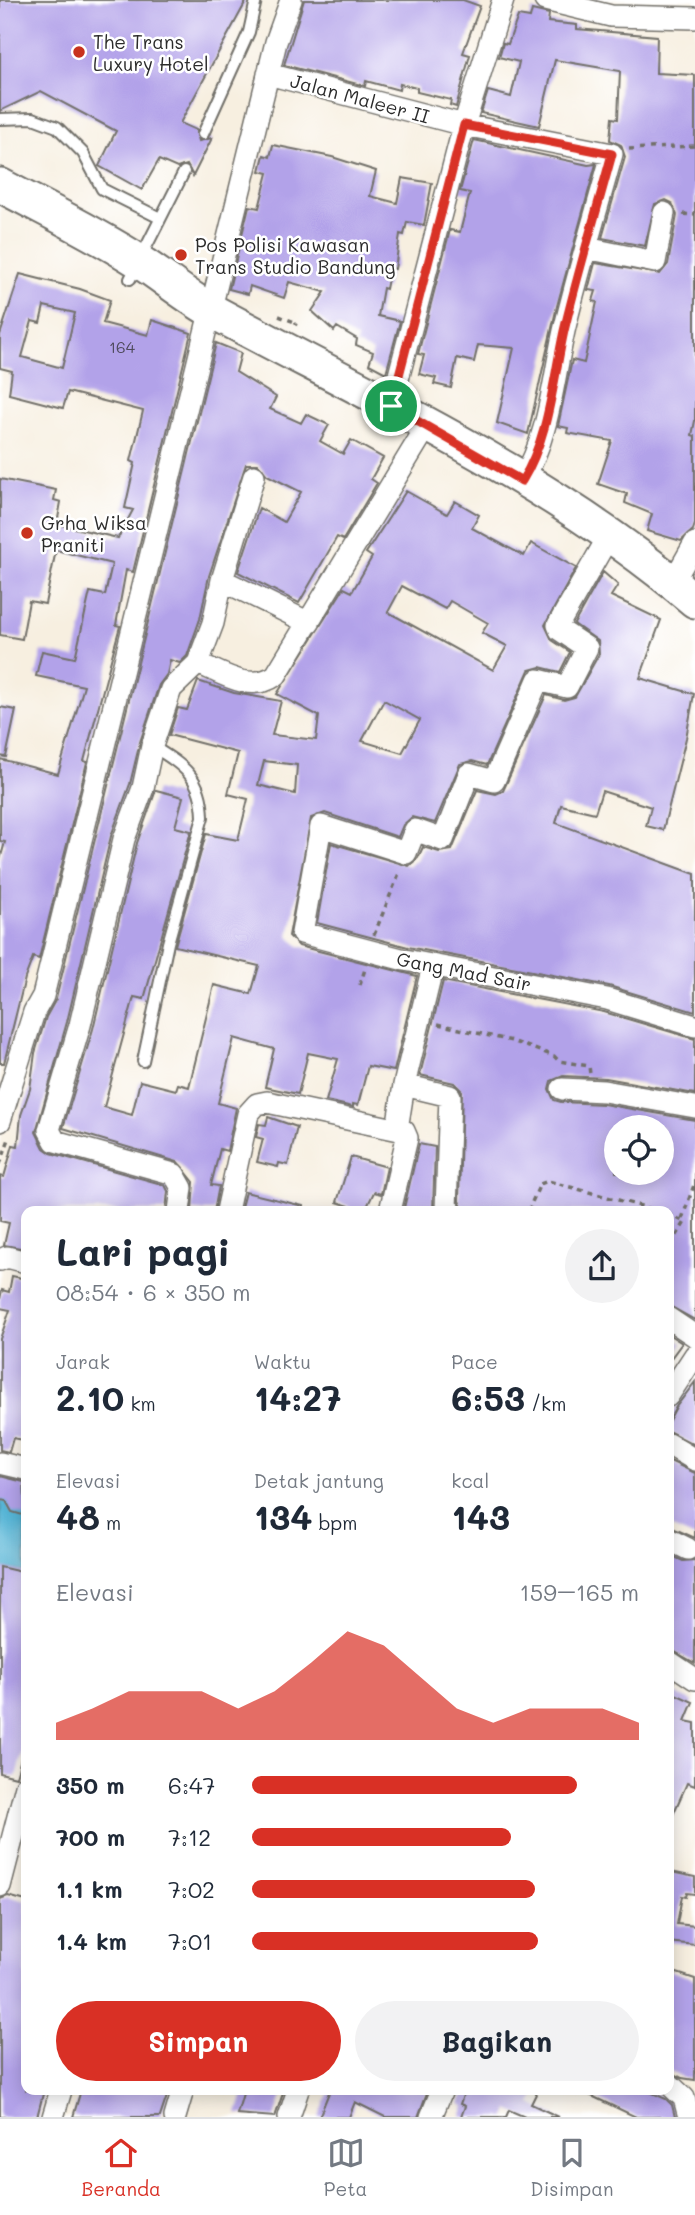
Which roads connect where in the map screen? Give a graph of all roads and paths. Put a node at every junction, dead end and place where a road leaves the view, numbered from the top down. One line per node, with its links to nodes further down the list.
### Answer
1 (256, 0): 10 (lane)
2 (291, 0): 7 (street)
3 (503, 0): 9 (street)
4 (545, 0): 5 (street)
5 (639, 9): 6 (street)
6 (695, 18)
7 (268, 75): 9 (street, Jalan Maleer II); 22 (street)
8 (0, 119): 15 (lane)
9 (464, 125): 12 (street, Jalan Maleer II); 25 (street)
10 (203, 134)
11 (695, 146): 12 (path)
12 (612, 154): 20 (street)
13 (184, 172): 19 (lane)
14 (0, 185): 18 (main road)
15 (102, 189): 18 (lane); 19 (lane)
16 (0, 211): 21 (main road)
17 (664, 213): 20 (street)
18 (87, 215): 21 (main road)
19 (160, 218): 21 (lane)
20 (586, 248): 28 (street)
21 (134, 270): 22 (main road)
22 (211, 311): 25 (main road); 47 (street)
23 (273, 313): 24 (path)
24 (287, 322)
25 (391, 406): 26 (main road)
26 (427, 426): 28 (main road); 33 (street)
27 (254, 476): 31 (street)
28 (522, 481): 29 (main road)
29 (610, 534): 32 (main road); 36 (street)
30 (695, 542): 32 (street)
31 (222, 580): 33 (street); 34 (street)
32 (684, 582)
33 (309, 623): 34 (street)
34 (198, 663): 35 (street)
35 (152, 746): 42 (lane); 50 (street)
36 (406, 853): 37 (path); 37 (street, Gang Mad Sair)
37 (369, 951): 38 (street, Gang Mad Sair); 39 (path)
38 (433, 966): 40 (street); 41 (street, Gang Mad Sair)
39 (360, 985)
40 (422, 1021): 43 (street); 45 (path)
41 (695, 1026)
42 (143, 1061)
43 (404, 1086): 48 (street); 53 (street)
44 (562, 1089): 45 (street)
45 (587, 1090): 46 (street)
46 (695, 1107)
47 (0, 1121)
48 (397, 1129): 51 (street); 52 (street)
49 (695, 1182): 57 (path)
50 (180, 1206)
51 (228, 1206)
52 (391, 1206)
53 (446, 1206)
54 (530, 1206): 55 (path)
55 (640, 1206)
56 (674, 1216): 57 (path)
57 (682, 1219): 58 (path)
58 (674, 1241)
59 (0, 1260): 60 (street)
60 (21, 1261)
61 (674, 1322): 62 (street)
62 (695, 1336)
63 (695, 1355): 64 (street)
64 (674, 1387)
65 (674, 1448): 66 (street)
66 (695, 1460)
67 (0, 1463): 68 (street)
68 (21, 1468)
69 (674, 1542): 70 (street)
70 (688, 1549)
71 (674, 1665): 72 (street)
72 (695, 1679)
73 (21, 1805): 74 (street)
74 (0, 1886)
75 (674, 2089): 84 (street)
76 (60, 2095): 80 (street)
77 (182, 2095): 81 (street)
78 (296, 2095): 82 (street)
79 (440, 2095): 83 (street)
80 (53, 2117)
81 (175, 2117)
82 (289, 2117)
83 (431, 2117)
84 (689, 2117)

